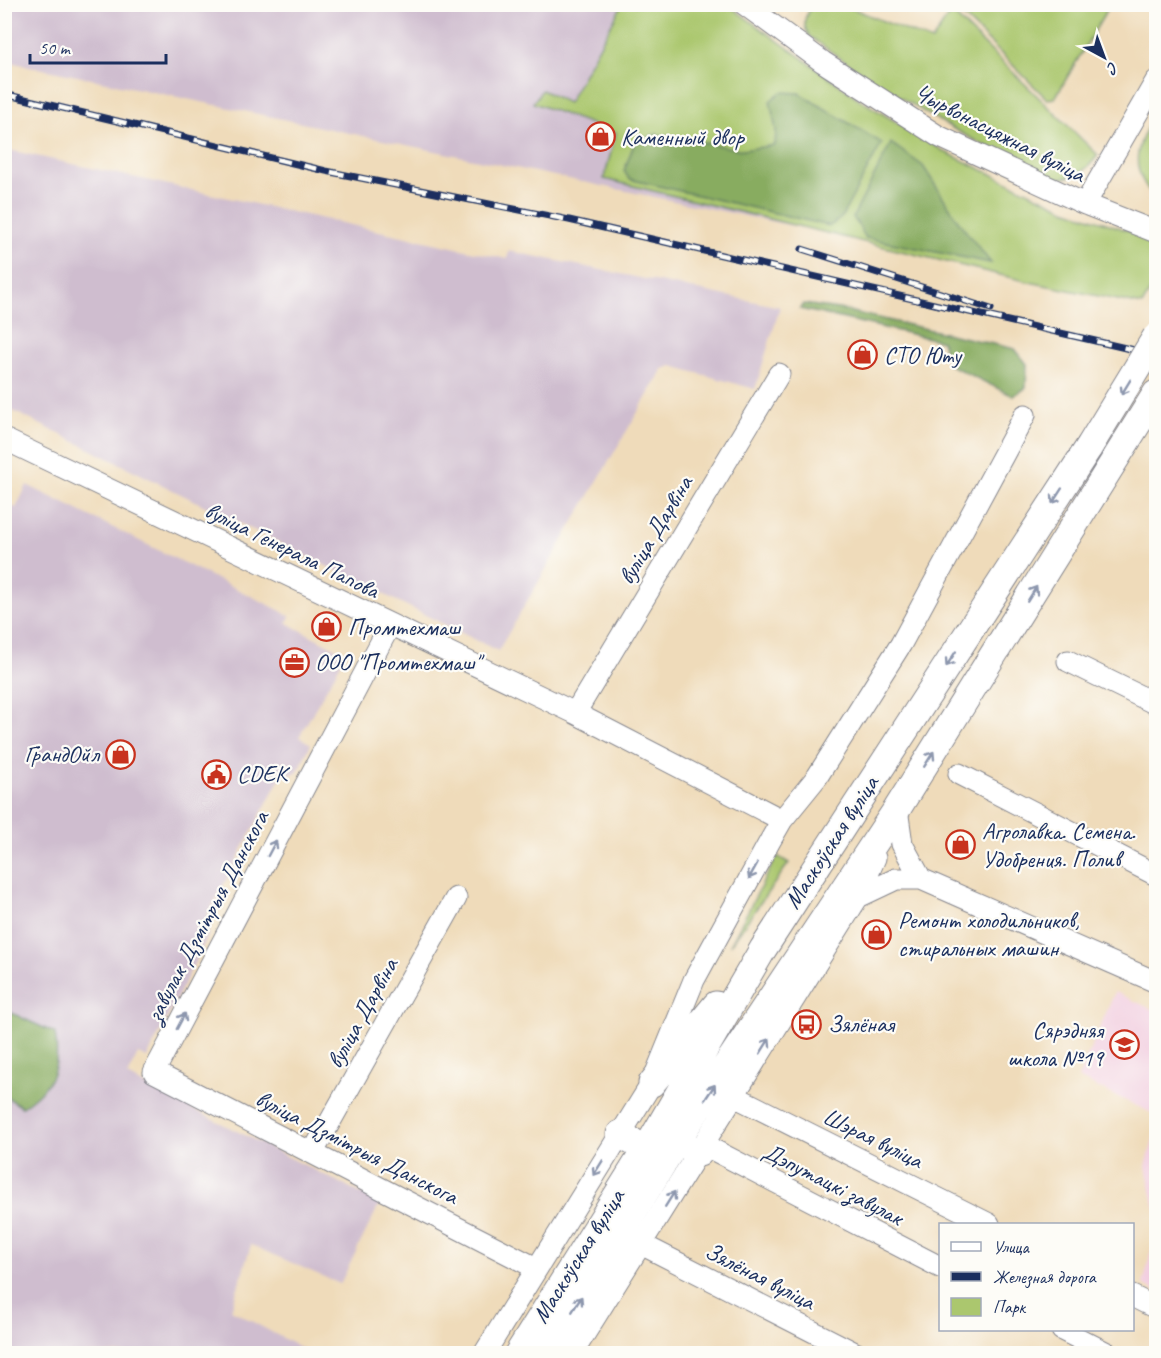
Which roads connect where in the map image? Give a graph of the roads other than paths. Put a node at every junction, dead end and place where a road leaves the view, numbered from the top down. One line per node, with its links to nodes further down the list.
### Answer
1 (744, 4): 3 (street, Чырвонасцяжная вуліца)
2 (1156, 81): 3 (street)
3 (1085, 204): 4 (street, Чырвонасцяжная вуліца)
4 (1156, 232)
5 (1156, 337): 21 (main road, Маскоўская вуліца, one-way to 21, bridge)
6 (779, 374): 13 (street, вуліца Дарвіна)
7 (1156, 394): 15 (main road, Маскоўская вуліца, one-way to 7)
8 (1025, 415): 16 (street, Маскоўская вуліца)
9 (4, 439): 10 (street, вуліца Генерала Папова)
10 (390, 625): 13 (street, вуліца Генерала Папова); 23 (street, завулак Дзмітрыя Данскога, one-way to 10)
11 (1068, 661): 12 (street)
12 (1156, 704)
13 (576, 713): 16 (street, вуліца Генерала Папова)
14 (959, 774): 17 (street)
15 (897, 809): 18 (street); 19 (street, Маскоўская вуліца); 27 (main road, Маскоўская вуліца, one-way to 15)
16 (782, 820): 24 (street, Маскоўская вуліца, one-way to 24)
17 (1156, 875)
18 (921, 879): 19 (street); 22 (street)
19 (858, 897): 25 (street, Маскоўская вуліца, one-way to 19)
20 (456, 898): 28 (street, вуліца Дарвіна)
21 (763, 949): 24 (main road); 27 (main road, Маскоўская вуліца)
22 (1156, 982)
23 (154, 1072): 28 (street, вуліца Дзмітрыя Данскога)
24 (652, 1083): 26 (street, Маскоўская вуліца)
25 (734, 1096): 27 (street, Маскоўская вуліца); 29 (street, Шэрая вуліца)
26 (620, 1134): 27 (main road); 32 (street, Маскоўская вуліца, one-way to 32)
27 (675, 1146): 30 (street, Маскоўская вуліца, one-way to 27); 31 (street, Дэпутацкі завулак); 37 (main road, Маскоўская вуліца); 38 (main road, Маскоўская вуліца, one-way to 27)
28 (313, 1152): 32 (street, вуліца Дзмітрыя Данскога)
29 (987, 1223)
30 (641, 1244): 39 (street, Маскоўская вуліца); 40 (street, Зялёная вуліца)
31 (939, 1267)
32 (536, 1268): 36 (street, Маскоўская вуліца)
33 (1134, 1297): 34 (street)
34 (1156, 1308)
35 (1066, 1331): 41 (street)
36 (484, 1353)
37 (518, 1353)
38 (547, 1353)
39 (572, 1353)
40 (857, 1353)
41 (1109, 1353)

